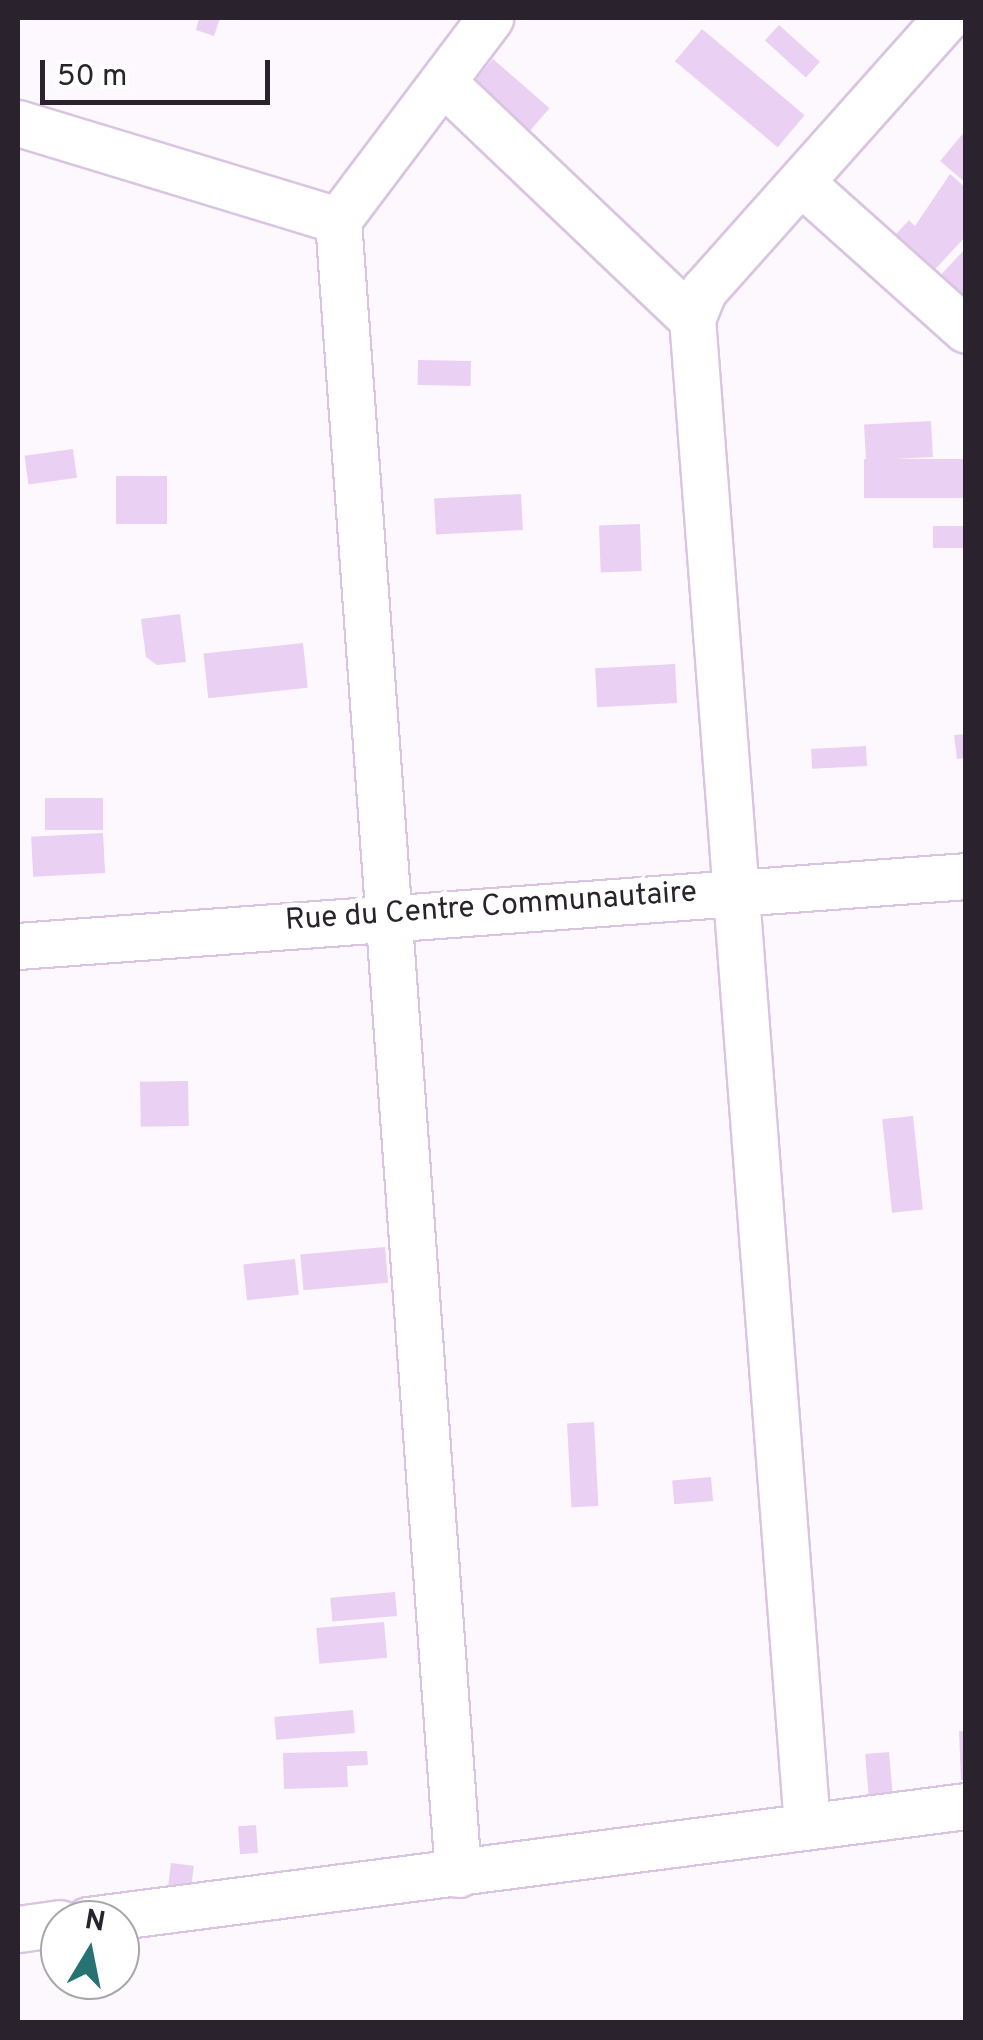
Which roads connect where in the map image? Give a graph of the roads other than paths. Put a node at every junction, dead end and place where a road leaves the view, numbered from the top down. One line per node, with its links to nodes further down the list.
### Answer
1 (490, 18): 3 (street)
2 (946, 18): 5 (street)
3 (443, 82): 6 (street); 7 (street)
4 (18, 123): 6 (street)
5 (804, 185): 7 (street); 8 (street)
6 (338, 220): 11 (street)
7 (692, 319): 10 (street)
8 (966, 330)
9 (966, 876): 10 (street, Rue du Centre Communautaire)
10 (732, 890): 11 (street, Rue du Centre Communautaire); 14 (street)
11 (388, 913): 12 (street, Rue du Centre Communautaire); 15 (street)
12 (18, 946)
13 (966, 1806): 14 (street)
14 (807, 1826): 15 (street)
15 (458, 1874): 16 (street)
16 (140, 1914)

